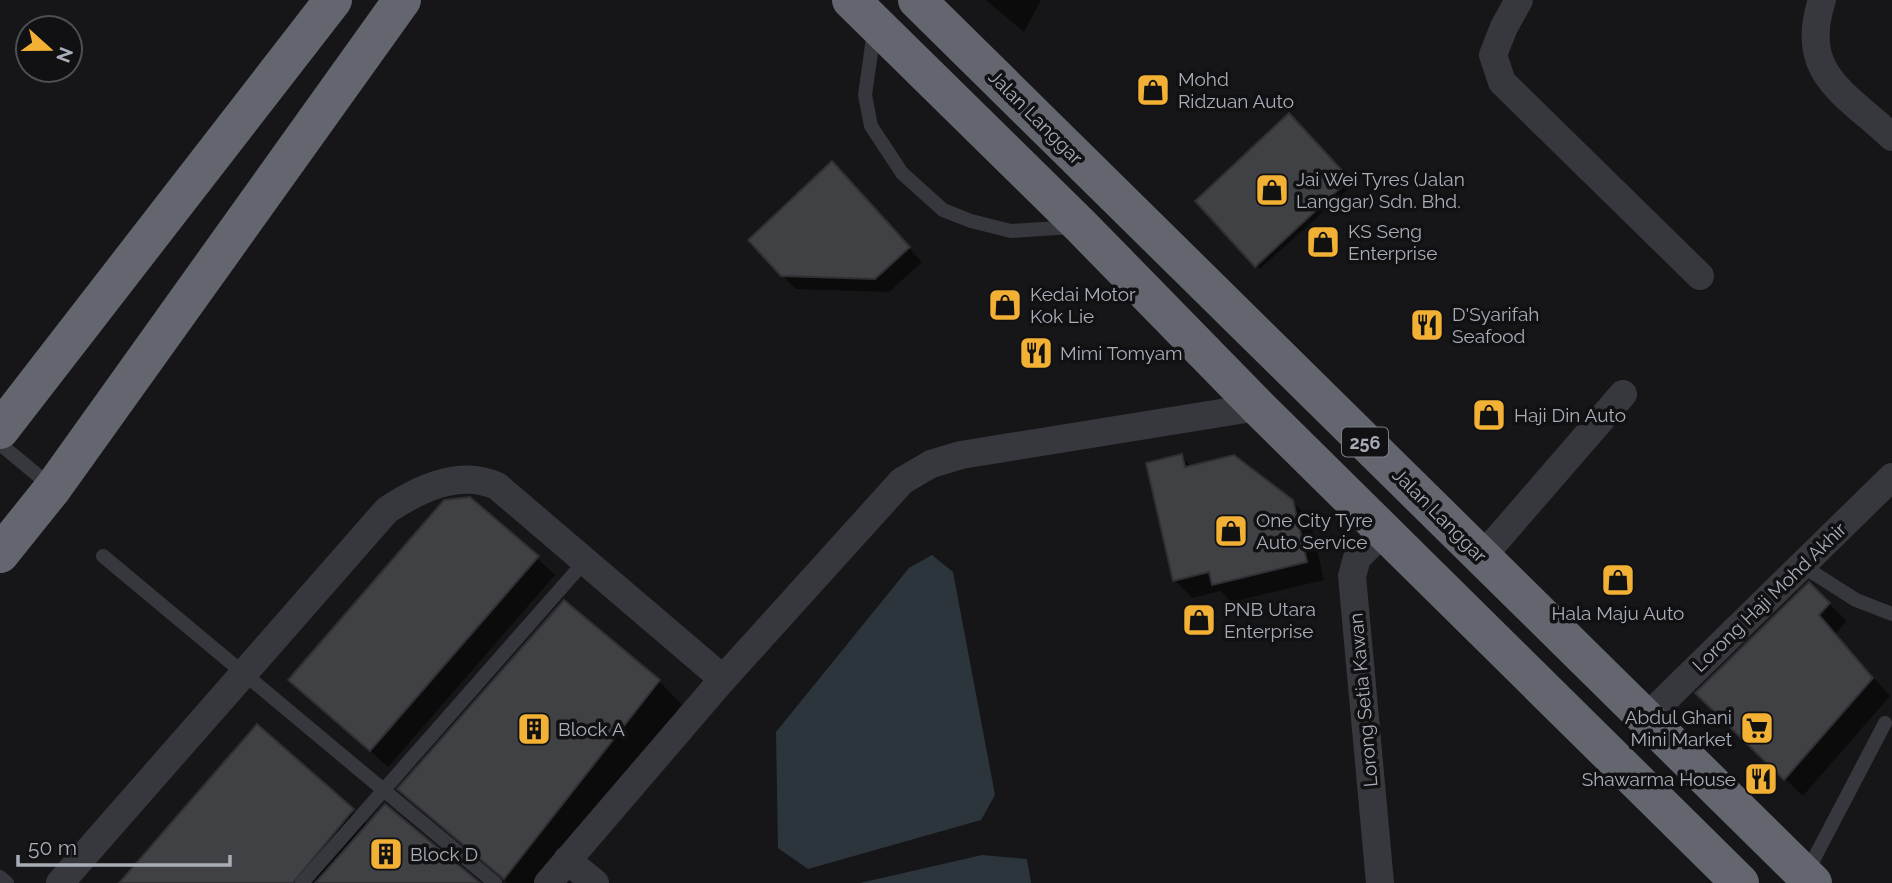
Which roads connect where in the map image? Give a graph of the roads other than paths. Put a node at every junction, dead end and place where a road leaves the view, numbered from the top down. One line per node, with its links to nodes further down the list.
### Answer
1 (333, 0): 12 (highway)
2 (402, 0): 15 (highway)
3 (917, 0): 19 (highway, Jalan Langgar / 256)
4 (1519, 0): 9 (street)
5 (1822, 0): 7 (street)
6 (863, 12): 8 (highway, 256); 8 (lane)
7 (1892, 137)
8 (1081, 226): 11 (highway, 256)
9 (1700, 276)
10 (1623, 394): 19 (street)
11 (1258, 407): 16 (highway, 256); 24 (street)
12 (0, 430)
13 (0, 444): 15 (lane)
14 (1892, 477): 21 (street, Lorong Haji Mohd Akhir)
15 (52, 488): 17 (highway)
16 (1385, 530): 37 (street, Lorong Setia Kawan); 38 (highway, 256)
17 (0, 554)
18 (103, 556): 23 (lane)
19 (1482, 557): 25 (highway, Jalan Langgar / 256)
20 (585, 561): 23 (street); 24 (street); 27 (lane)
21 (1801, 565): 22 (lane); 25 (street, Lorong Haji Mohd Akhir)
22 (1892, 614)
23 (241, 674): 27 (lane); 32 (street)
24 (723, 679): 28 (street)
25 (1646, 718): 30 (highway, Jalan Langgar / 256)
26 (1885, 723): 30 (lane)
27 (383, 790): 33 (lane); 34 (lane)
28 (567, 860): 35 (street); 36 (street)
29 (0, 877): 31 (lane)
30 (1809, 879)
31 (7, 883)
32 (60, 883)
33 (302, 883)
34 (495, 883)
35 (548, 883)
36 (595, 883)
37 (1380, 883)
38 (1740, 883)

